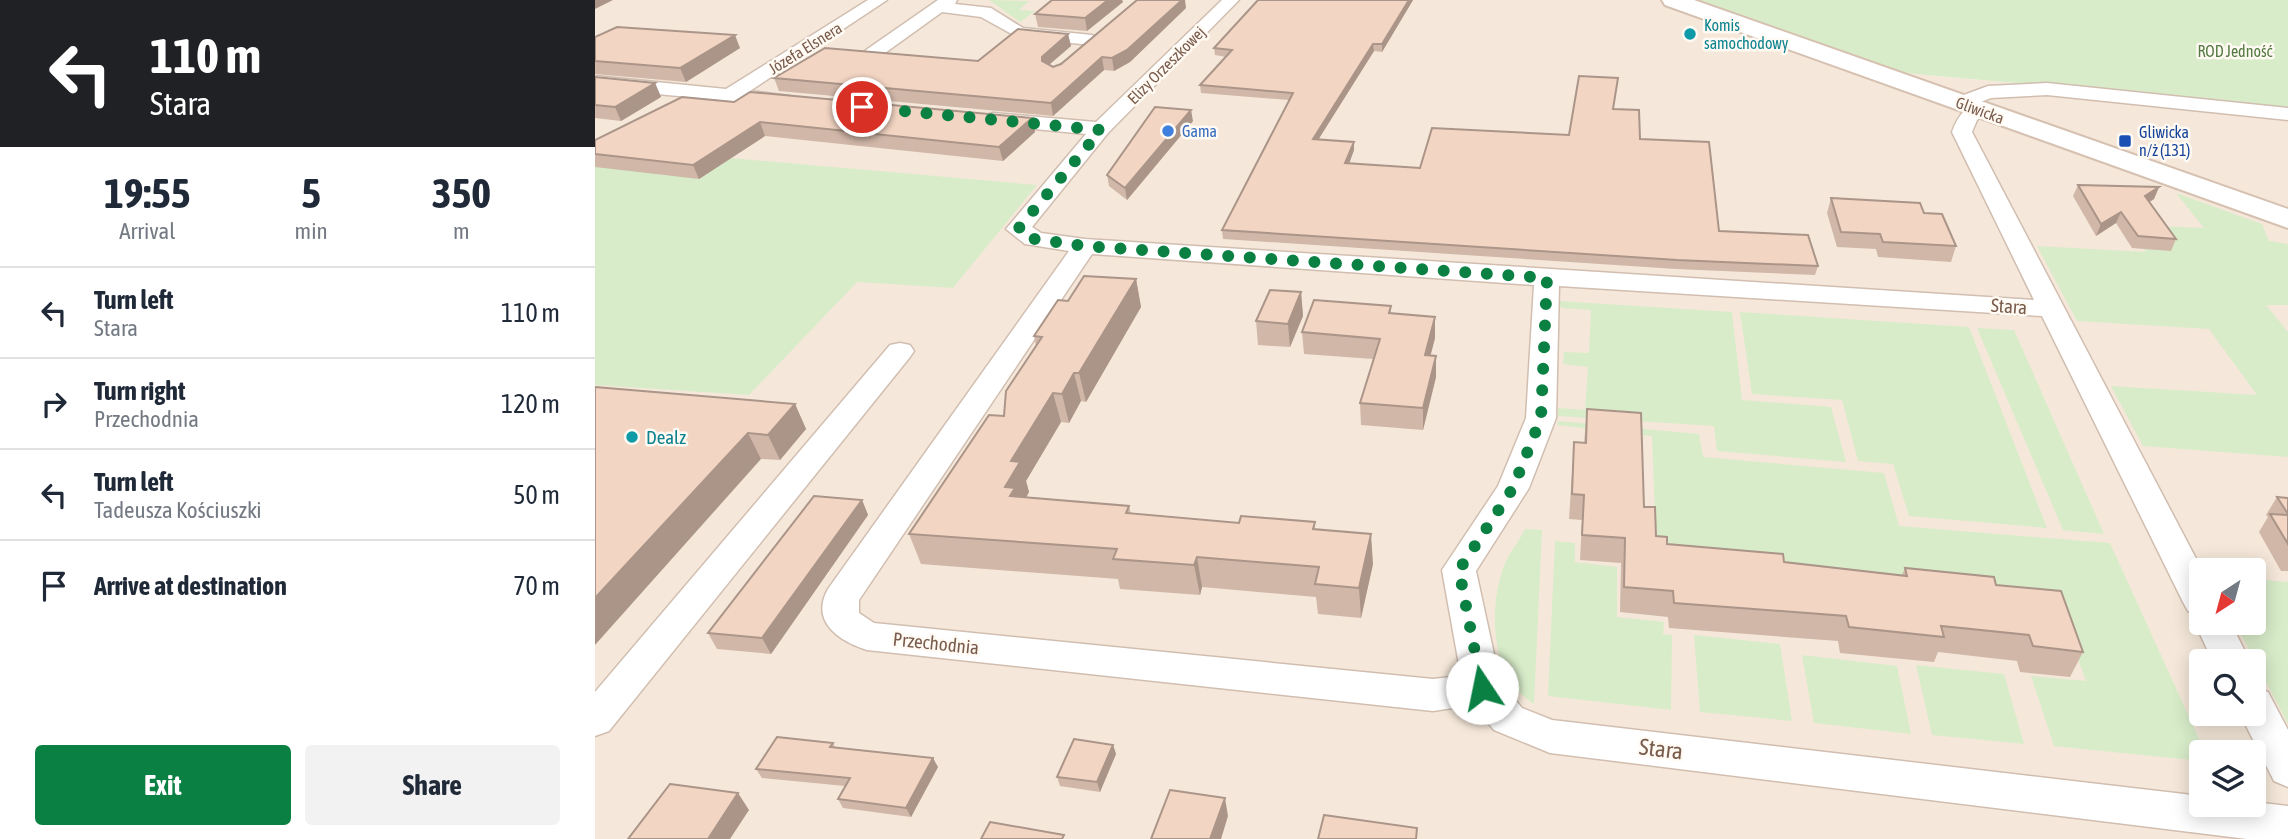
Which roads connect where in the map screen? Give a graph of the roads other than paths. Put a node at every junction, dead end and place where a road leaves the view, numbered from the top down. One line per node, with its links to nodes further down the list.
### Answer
1 (879, 0): 8 (street, Józefa Elsnera)
2 (1231, 0): 13 (street, Elizy Orzeszkowej)
3 (1674, 0): 10 (main road, Gliwicka)
4 (944, 4): 5 (street); 6 (street)
5 (872, 54)
6 (1073, 56)
7 (596, 83): 8 (street)
8 (730, 95): 9 (street)
9 (799, 101)
10 (1970, 106): 11 (street); 14 (main road, Gliwicka); 17 (street, Stara)
11 (2288, 114)
12 (977, 118): 13 (street)
13 (1101, 130): 15 (street, Stara)
14 (2288, 219)
15 (1085, 246): 16 (street, Stara); 20 (street, Przechodnia)
16 (1547, 278): 17 (street, Stara); 20 (street, Stara)
17 (2051, 309): 19 (street, Stara)
18 (900, 351): 21 (street)
19 (2189, 578)
20 (1482, 688): 24 (street, Stara)
21 (595, 720)
22 (2266, 726): 23 (street)
23 (2288, 769)
24 (2288, 825)

